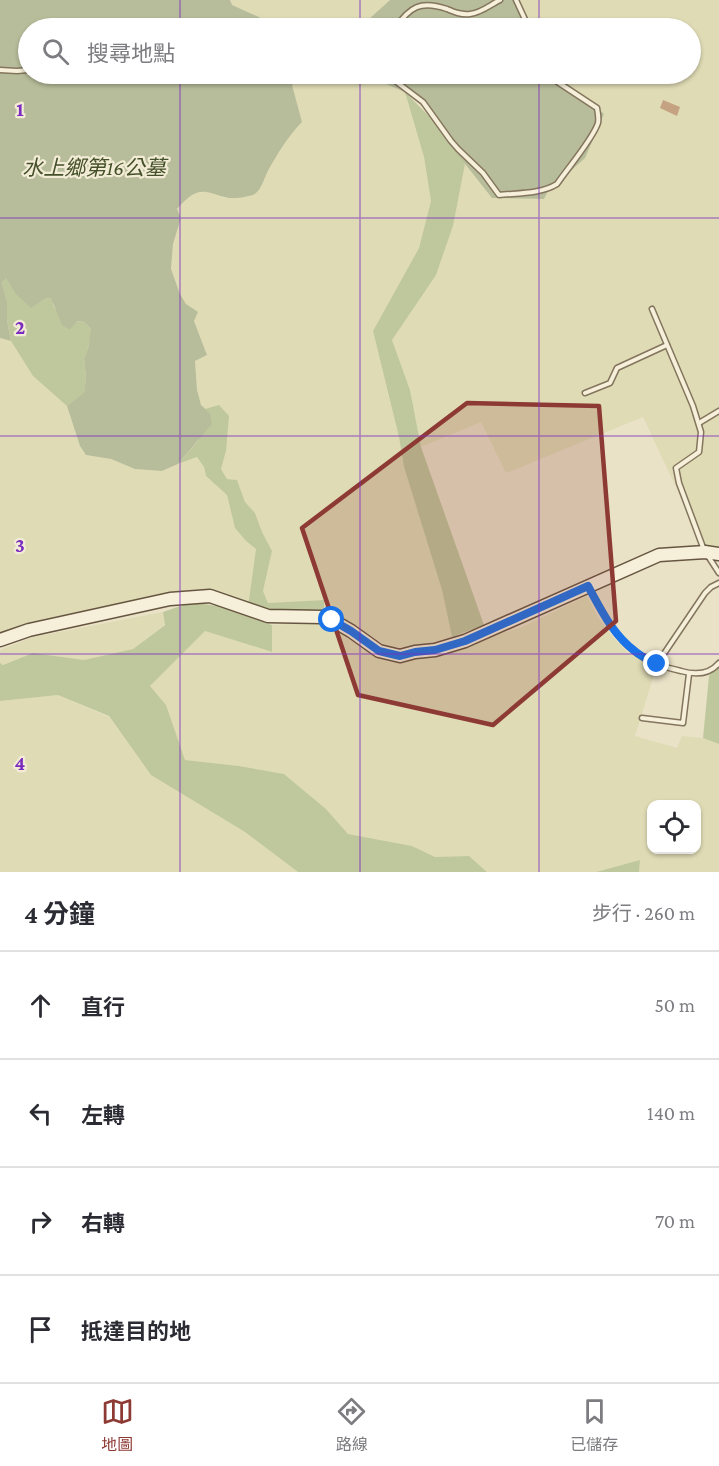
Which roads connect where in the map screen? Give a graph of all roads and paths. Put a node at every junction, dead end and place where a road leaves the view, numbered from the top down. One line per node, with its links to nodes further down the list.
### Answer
1 (500, 0): 3 (lane)
2 (516, 0): 4 (lane)
3 (402, 18)
4 (524, 18)
5 (0, 70): 6 (lane)
6 (18, 71)
7 (399, 84): 8 (lane)
8 (561, 84)
9 (652, 309): 10 (lane)
10 (667, 345): 11 (lane); 13 (lane)
11 (585, 393)
12 (719, 411): 13 (lane)
13 (699, 423): 14 (lane)
14 (705, 552): 15 (street); 16 (lane); 18 (street)
15 (719, 554)
16 (719, 573)
17 (719, 583): 21 (lane)
18 (588, 586): 19 (street); 21 (lane)
19 (0, 640)
20 (719, 663): 22 (lane)
21 (657, 664): 22 (lane)
22 (689, 674): 23 (lane)
23 (642, 718)

